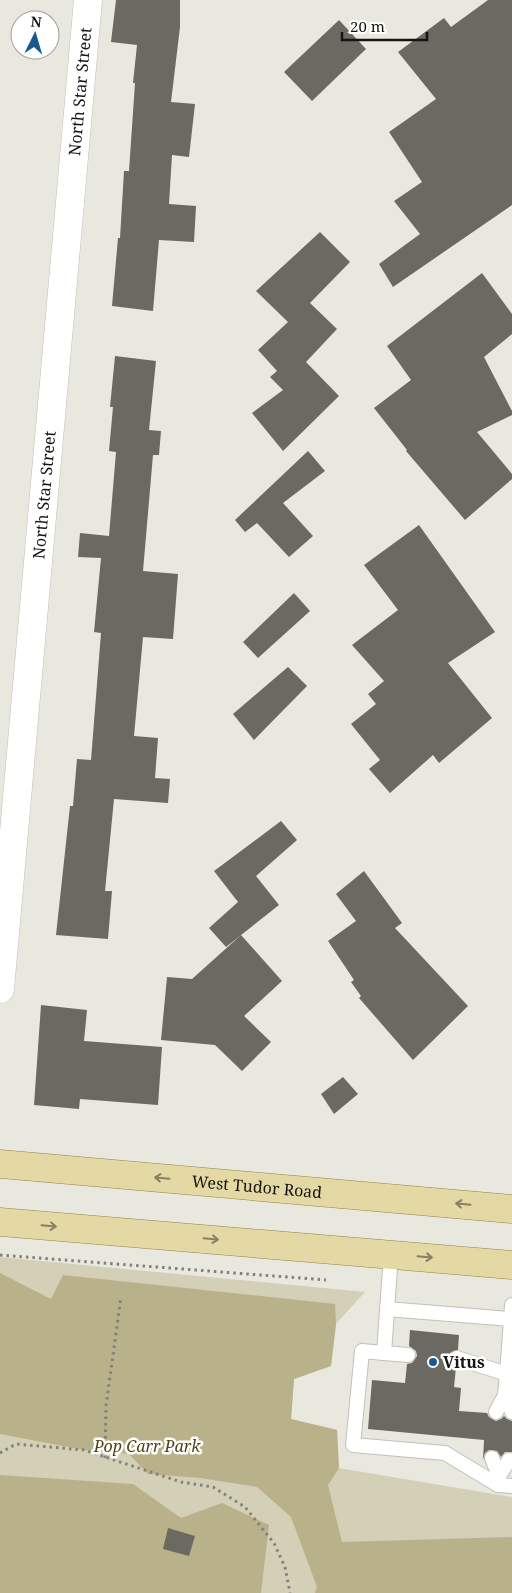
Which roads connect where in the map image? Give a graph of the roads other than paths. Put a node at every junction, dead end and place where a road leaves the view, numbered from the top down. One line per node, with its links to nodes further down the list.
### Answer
1 (88, 0): 2 (street, North Star Street)
2 (0, 989)
3 (0, 1164): 4 (main road, West Tudor Road, one-way to 3)
4 (512, 1209)
5 (0, 1222): 6 (main road, one-way to 6)
6 (392, 1254): 7 (main road, one-way to 7); 9 (lane)
7 (512, 1265)
8 (512, 1305): 10 (lane)
9 (387, 1309): 10 (lane); 11 (lane)
10 (511, 1319): 14 (lane)
11 (384, 1353): 12 (lane); 20 (lane)
12 (408, 1355)
13 (457, 1358): 14 (lane)
14 (510, 1374): 15 (lane)
15 (505, 1395): 16 (lane); 17 (lane)
16 (496, 1412)
17 (512, 1412)
18 (492, 1458): 20 (lane)
19 (509, 1460): 20 (lane)
20 (503, 1483)

